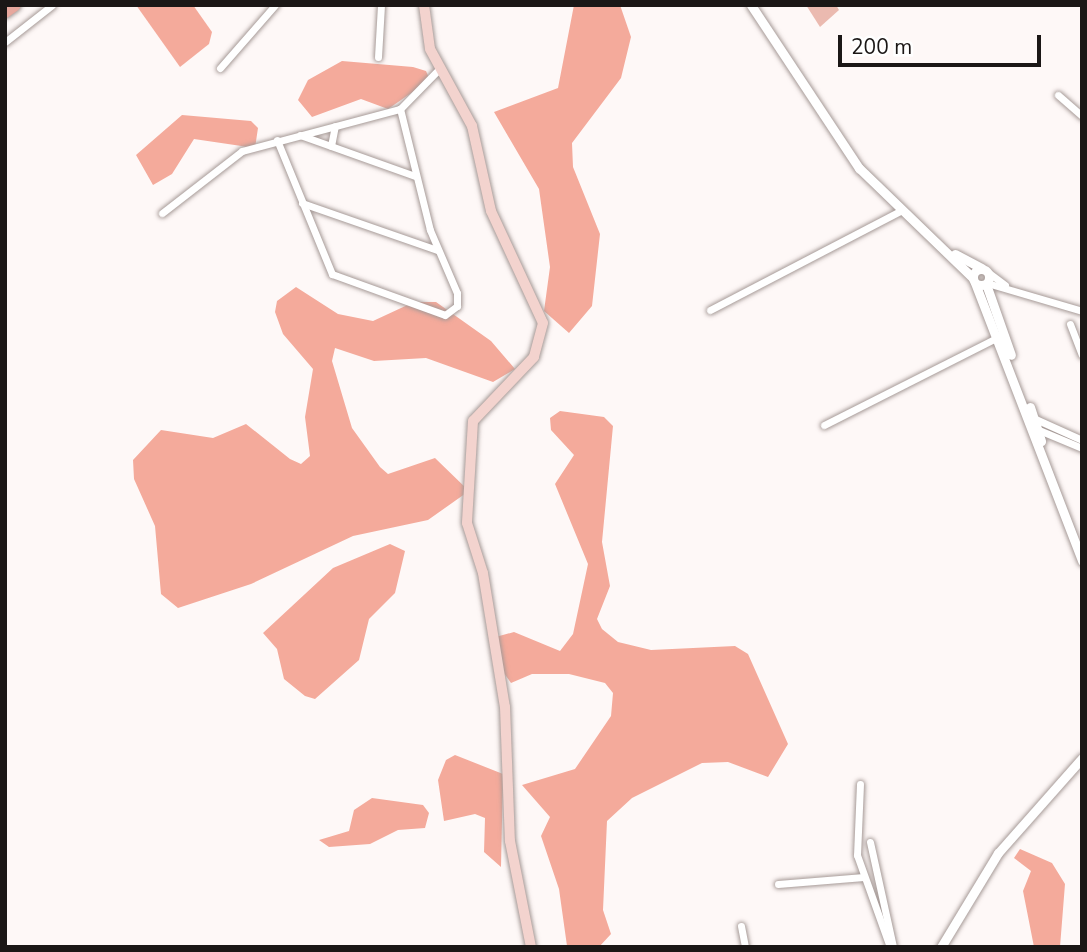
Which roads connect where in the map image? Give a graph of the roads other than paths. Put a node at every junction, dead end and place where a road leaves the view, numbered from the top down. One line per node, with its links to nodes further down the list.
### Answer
1 (15, 5): 7 (main road)
2 (52, 5): 8 (street)
3 (275, 5): 10 (street)
4 (380, 5): 9 (street)
5 (424, 5): 11 (main road)
6 (751, 5): 21 (street)
7 (5, 12)
8 (5, 42)
9 (378, 57)
10 (220, 68)
11 (440, 68): 13 (street); 44 (main road)
12 (1058, 95): 14 (street)
13 (400, 110): 15 (street); 19 (street)
14 (1082, 116)
15 (335, 126): 16 (street); 18 (street)
16 (299, 135): 17 (street); 18 (street)
17 (277, 140): 20 (street); 22 (street)
18 (331, 146): 19 (street)
19 (415, 176): 24 (street)
20 (302, 203): 24 (street); 24 (street)
21 (902, 210): 23 (street); 27 (street)
22 (162, 213)
23 (948, 249): 25 (street); 26 (street)
24 (437, 250)
25 (986, 277): 26 (street); 26 (street); 28 (street); 32 (street)
26 (974, 280): 30 (street)
27 (710, 310)
28 (1082, 312)
29 (1070, 324): 31 (street)
30 (998, 337): 32 (street); 33 (street)
31 (1082, 355)
32 (1032, 423): 34 (street); 35 (street); 36 (street); 37 (street)
33 (824, 425)
34 (1082, 440)
35 (1082, 448)
36 (1082, 547)
37 (1082, 561)
38 (1082, 758): 47 (street)
39 (860, 784): 41 (street)
40 (870, 842): 46 (street)
41 (864, 877): 42 (street); 46 (street)
42 (778, 884)
43 (741, 926): 45 (street)
44 (531, 947)
45 (746, 947)
46 (891, 947)
47 (941, 947)

